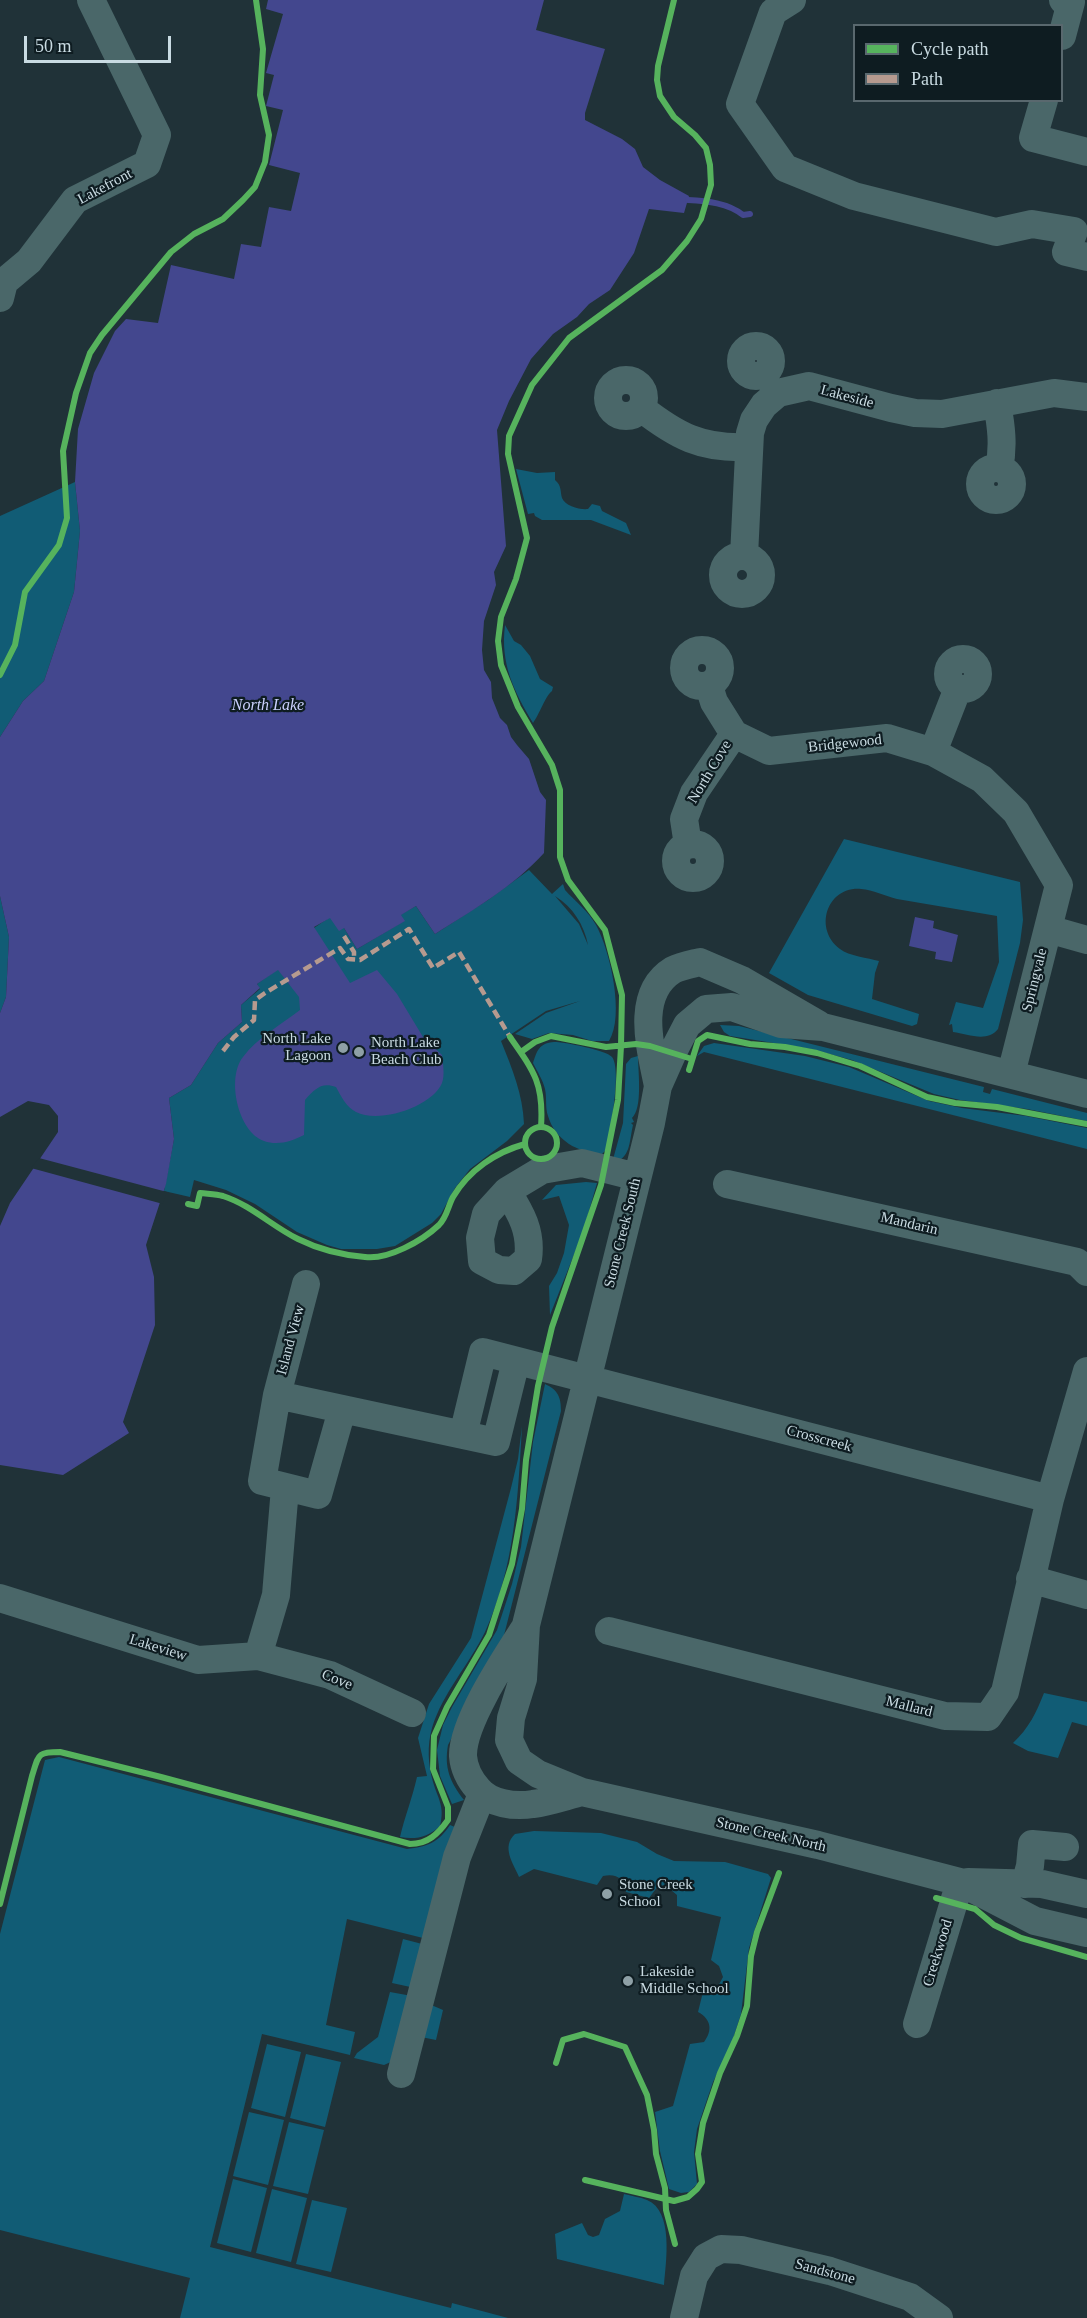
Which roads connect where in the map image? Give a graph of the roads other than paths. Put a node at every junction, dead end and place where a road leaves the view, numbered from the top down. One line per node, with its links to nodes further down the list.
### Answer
1 (91, 0): 8 (street, Lakefront)
2 (792, 0): 7 (street)
3 (1064, 0): 4 (street)
4 (1063, 32)
5 (1043, 102): 6 (street)
6 (1087, 152)
7 (1087, 257)
8 (1, 286)
9 (1087, 397): 10 (street, Lakeside)
10 (997, 403): 12 (street, Lakeside); 13 (street)
11 (641, 408): 12 (street)
12 (748, 447): 14 (street, Lakeside)
13 (999, 468)
14 (744, 556)
15 (709, 686): 17 (street)
16 (958, 688): 18 (street)
17 (734, 734): 18 (street, Bridgewood); 19 (street, North Cove)
18 (933, 752): 20 (street, Bridgewood)
19 (688, 845)
20 (1059, 885): 21 (street, Springvale)
21 (1048, 929): 22 (street); 24 (street, Springvale)
22 (1087, 940)
23 (823, 1027): 24 (street, Stone Creek South); 25 (street, Stone Creek South); 25 (street, Stone Creek South)
24 (1011, 1074): 26 (street, Stone Creek South)
25 (658, 1086): 27 (street, Stone Creek South)
26 (1087, 1094)
27 (637, 1178): 29 (street); 33 (street, Stone Creek South)
28 (727, 1184): 30 (street, Mandarin)
29 (507, 1191)
30 (1087, 1272)
31 (306, 1284): 34 (street, Island View)
32 (1087, 1371): 37 (street)
33 (587, 1379): 35 (street); 37 (street, Crosscreek); 41 (street, Stone Creek North)
34 (277, 1395): 35 (street); 36 (street)
35 (342, 1410): 36 (street)
36 (285, 1488): 43 (street)
37 (1050, 1499): 38 (street, Mallard)
38 (1030, 1579): 39 (street); 42 (street, Mallard)
39 (1087, 1594)
40 (0, 1598): 43 (street, Lakeview)
41 (526, 1625): 45 (street, Stone Creek North); 46 (street, Stone Creek North)
42 (609, 1631)
43 (258, 1656): 44 (street, Cove)
44 (412, 1713)
45 (582, 1792): 46 (street, Stone Creek North); 48 (street, Stone Creek North)
46 (482, 1794): 53 (street)
47 (1065, 1847): 49 (street)
48 (960, 1882): 49 (street, Stone Creek North); 51 (street, Stone Creek North); 52 (street, Creekwood)
49 (1025, 1884): 50 (street, Stone Creek North)
50 (1087, 1894)
51 (1087, 1934)
52 (917, 2024)
53 (401, 2074)
54 (684, 2318): 55 (street, Sandstone)
55 (939, 2318)

